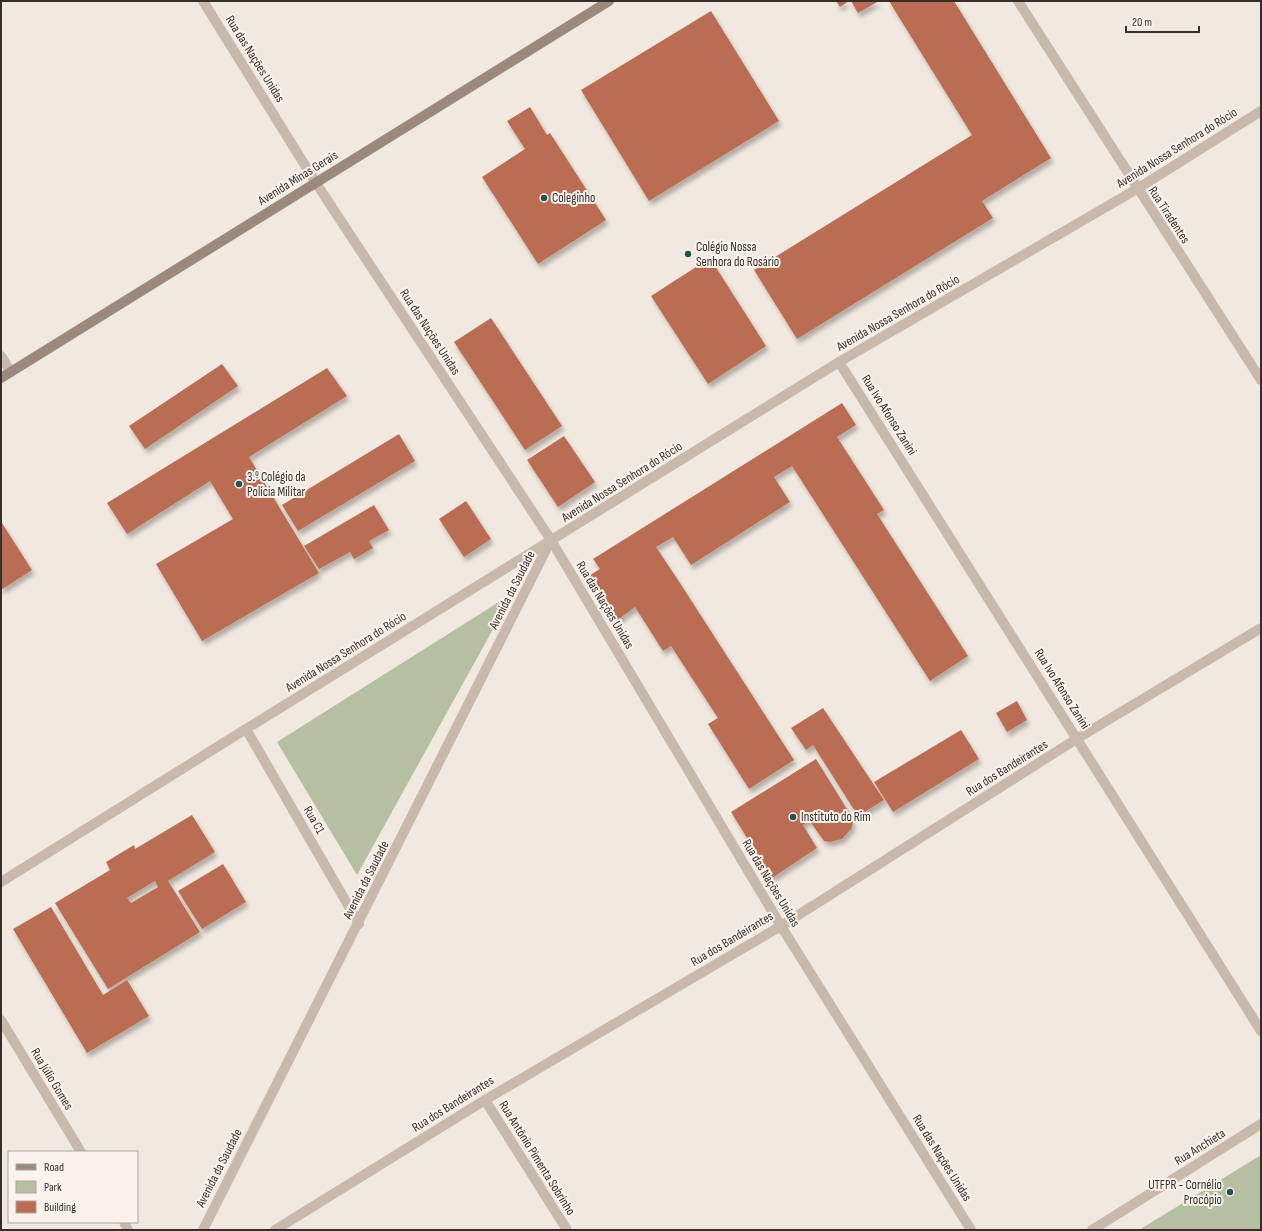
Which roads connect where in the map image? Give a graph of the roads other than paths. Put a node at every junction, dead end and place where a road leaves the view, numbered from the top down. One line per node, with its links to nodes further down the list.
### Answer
1 (203, 1): 5 (street, Rua das Nações Unidas)
2 (608, 1): 5 (street, Avenida Minas Gerais)
3 (1018, 1): 6 (street, Rua Tiradentes)
4 (1261, 112): 6 (street, Avenida Nossa Senhora do Rócio)
5 (316, 183): 9 (street, Avenida Minas Gerais); 12 (street, Rua das Nações Unidas)
6 (1137, 189): 8 (street, Avenida Nossa Senhora do Rócio); 11 (street, Rua Tiradentes)
7 (1, 356): 9 (street)
8 (839, 362): 12 (street, Avenida Nossa Senhora do Rócio); 15 (street, Rua Ivo Afonso Zanini)
9 (11, 372): 10 (street, Avenida Minas Gerais)
10 (1, 378)
11 (1261, 380)
12 (551, 540): 14 (street, Avenida Nossa Senhora do Rócio); 17 (street, Avenida da Saudade); 18 (street, Rua das Nações Unidas)
13 (1261, 628): 15 (street, Rua dos Bandeirantes)
14 (246, 729): 16 (street, Avenida Nossa Senhora do Rócio); 17 (street, Rua C1)
15 (1078, 738): 18 (street, Rua dos Bandeirantes); 20 (street, Rua Ivo Afonso Zanini)
16 (1, 882)
17 (359, 924): 24 (street, Avenida da Saudade)
18 (781, 926): 21 (street, Rua dos Bandeirantes); 27 (street, Rua das Nações Unidas)
19 (1, 1020): 23 (street, Rua Júlio Gomes)
20 (1261, 1031)
21 (485, 1100): 25 (street, Rua dos Bandeirantes); 26 (street, Rua Antônio Pimenta Sobrinho)
22 (1261, 1124): 28 (street, Rua Anchieta)
23 (80, 1151)
24 (203, 1230)
25 (275, 1230)
26 (567, 1230)
27 (971, 1230)
28 (1092, 1230)

